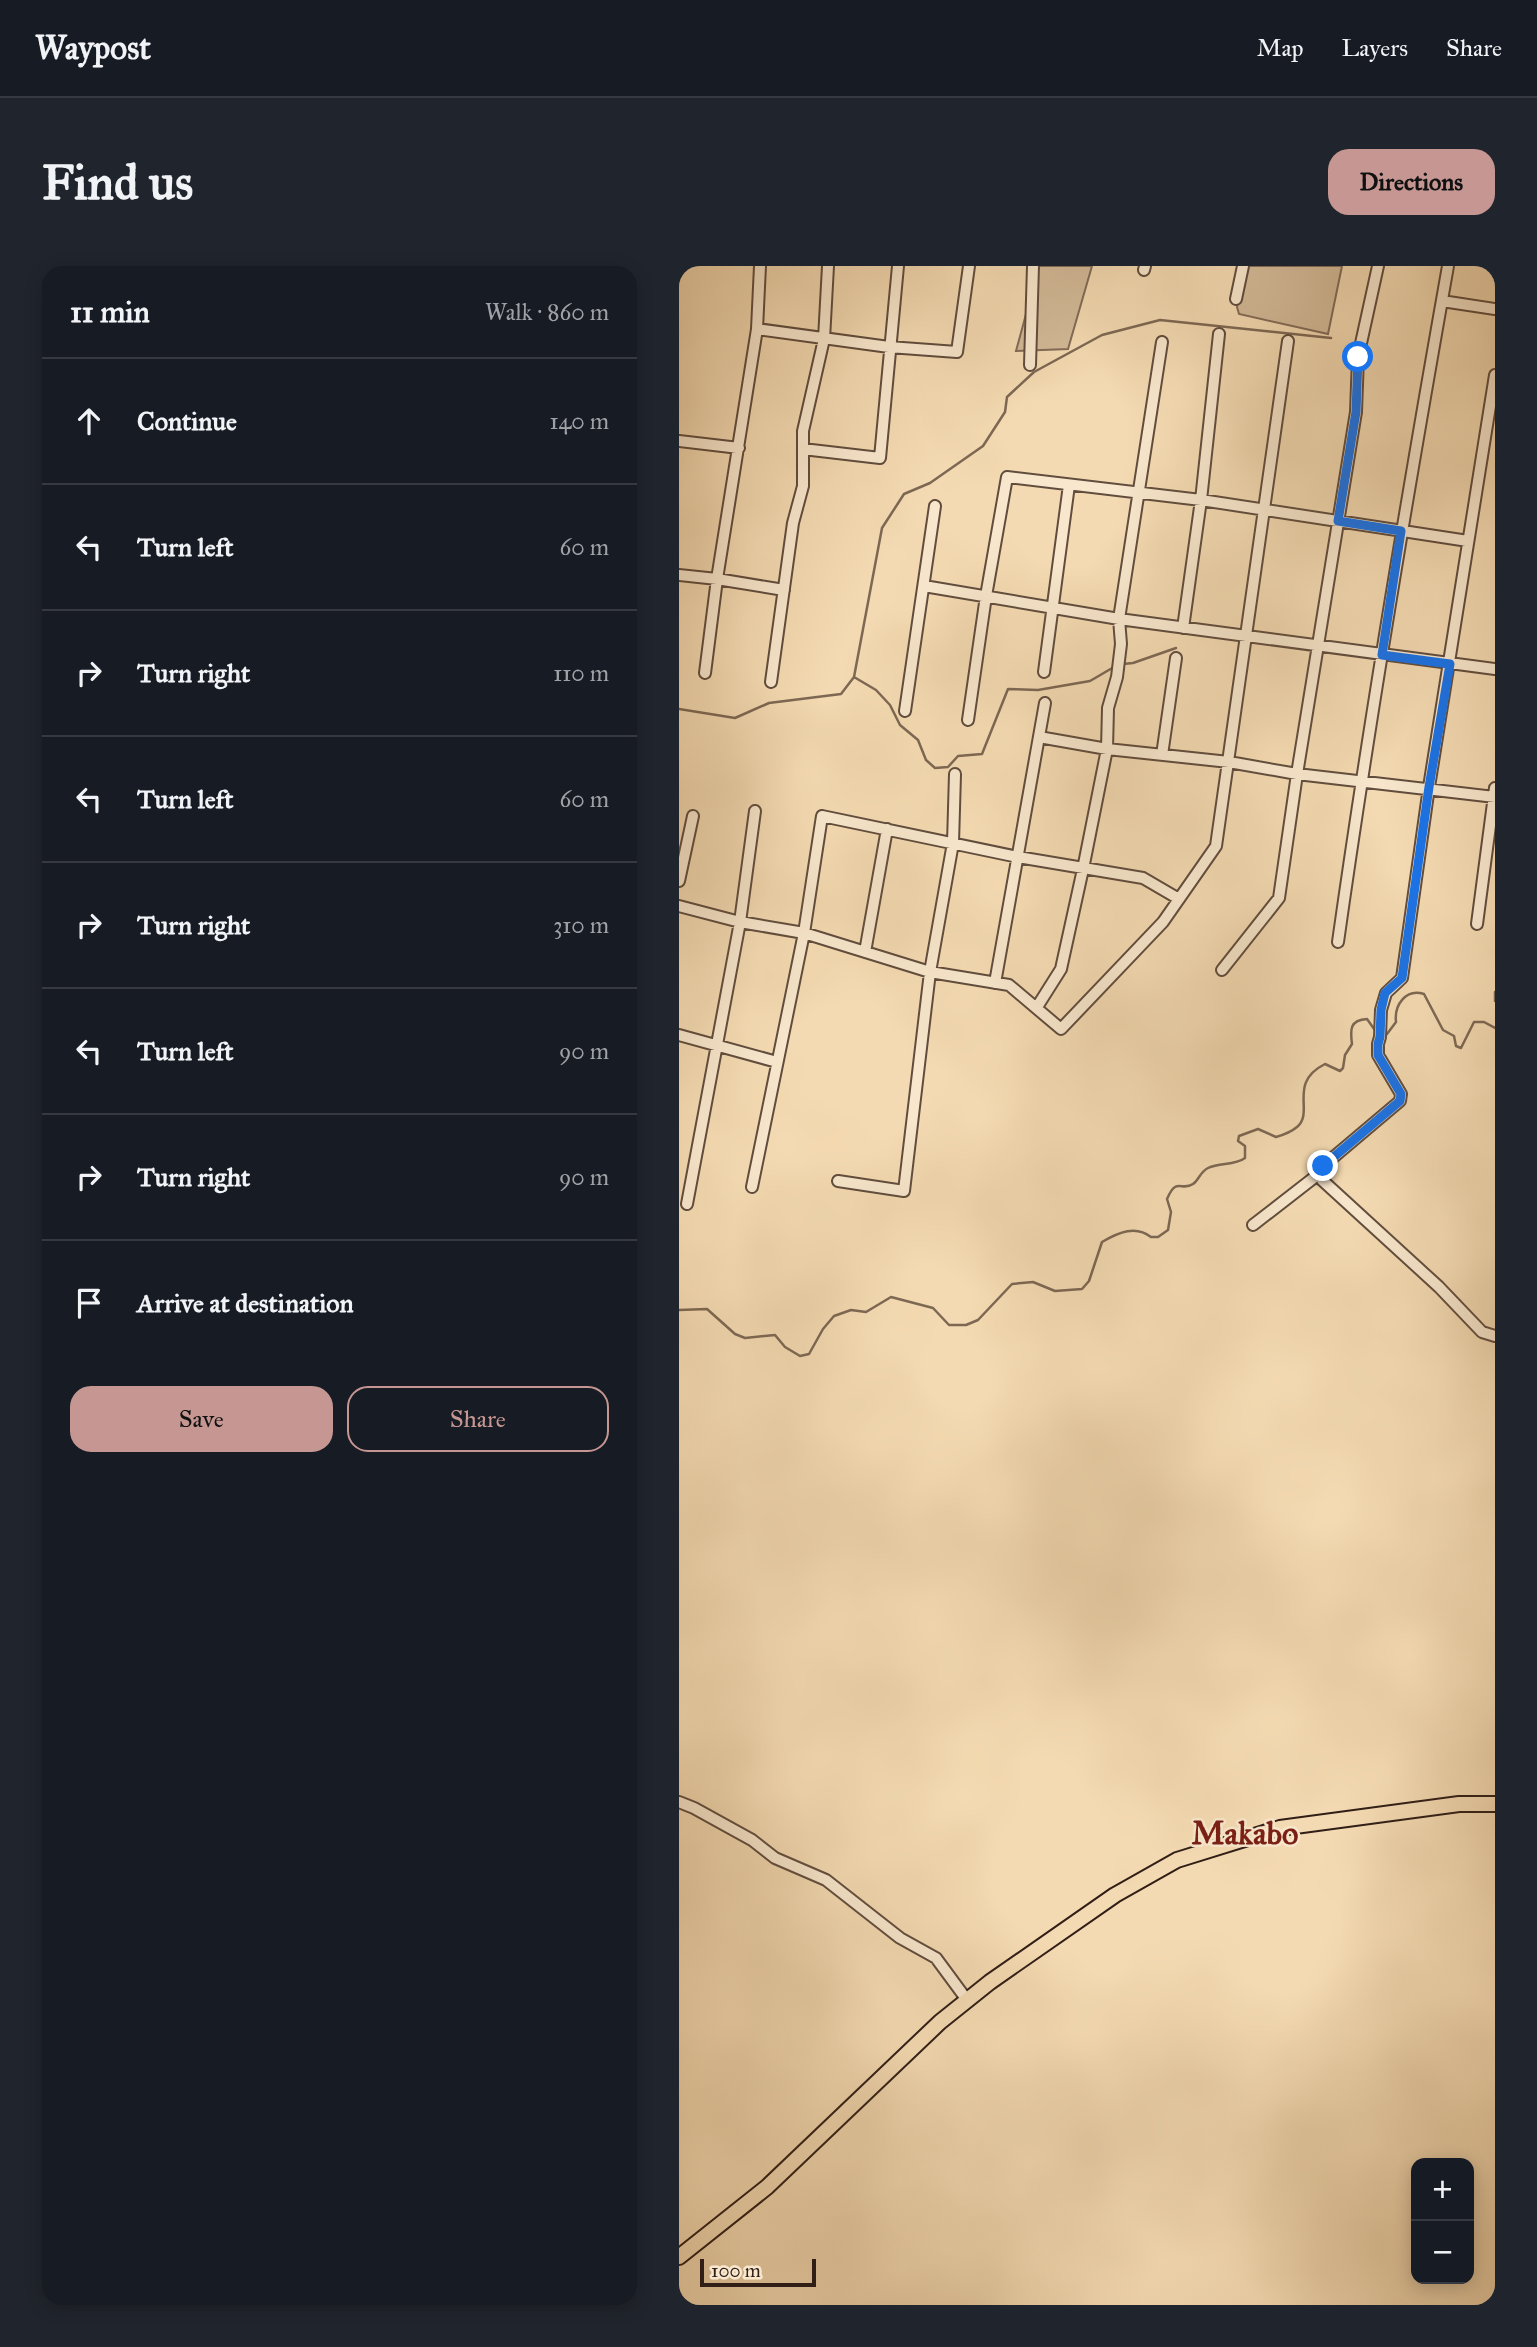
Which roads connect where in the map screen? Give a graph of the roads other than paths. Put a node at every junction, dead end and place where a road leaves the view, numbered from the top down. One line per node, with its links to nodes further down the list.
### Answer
1 (759, 266): 12 (street)
2 (828, 266): 14 (street)
3 (898, 266): 17 (street)
4 (969, 266): 17 (street)
5 (1033, 266): 18 (street)
6 (1243, 266): 9 (street)
7 (1378, 266): 29 (street)
8 (1448, 266): 10 (street)
9 (1236, 299)
10 (1442, 301): 11 (street); 30 (street)
11 (1495, 309)
12 (757, 329): 14 (street); 22 (street)
13 (1219, 334): 26 (street)
14 (824, 339): 17 (street); 23 (street)
15 (1288, 341): 28 (street)
16 (1162, 342): 25 (street)
17 (889, 347): 23 (street)
18 (1030, 365)
19 (1495, 375): 20 (street)
20 (1493, 388): 31 (street)
21 (679, 441): 22 (street)
22 (739, 448): 33 (street)
23 (803, 449): 35 (street)
24 (1069, 485): 25 (street); 36 (street); 37 (street)
25 (1139, 494): 26 (street); 38 (street)
26 (1201, 500): 28 (street); 39 (street)
27 (935, 506): 34 (street)
28 (1263, 510): 29 (street); 40 (street)
29 (1338, 521): 30 (street); 41 (street)
30 (1401, 531): 31 (street); 42 (street)
31 (1468, 541): 44 (street)
32 (679, 575): 33 (street)
33 (717, 579): 35 (street); 47 (street)
34 (924, 586): 36 (street); 50 (street)
35 (784, 590): 48 (street)
36 (986, 596): 37 (street); 51 (street)
37 (1053, 608): 38 (street); 46 (street)
38 (1119, 619): 39 (street); 53 (street)
39 (1183, 628): 40 (street)
40 (1247, 637): 41 (street); 55 (street)
41 (1318, 645): 42 (street); 57 (street)
42 (1382, 655): 44 (street); 58 (street)
43 (1176, 658): 54 (street)
44 (1450, 664): 45 (street); 59 (street)
45 (1495, 669)
46 (1044, 672)
47 (705, 673)
48 (771, 682)
49 (1045, 703): 52 (street)
50 (905, 711)
51 (968, 720)
52 (1039, 737): 53 (street); 65 (street)
53 (1107, 749): 54 (street); 66 (street)
54 (1162, 755): 55 (street)
55 (1229, 762): 57 (street); 68 (street)
56 (955, 774): 64 (street)
57 (1297, 774): 58 (street); 75 (street)
58 (1360, 780): 59 (street); 73 (street)
59 (1429, 787): 60 (street); 82 (street)
60 (1495, 794): 71 (street)
61 (755, 811): 70 (street)
62 (693, 816): 67 (street)
63 (887, 829): 64 (street); 72 (street); 74 (street)
64 (953, 843): 65 (street); 76 (street)
65 (1018, 857): 66 (street); 77 (street)
66 (1083, 869): 68 (street); 78 (street)
67 (679, 881)
68 (1179, 899): 78 (street)
69 (679, 906): 70 (street)
70 (740, 922): 72 (street); 80 (street)
71 (1478, 924)
72 (804, 933): 74 (street); 81 (street)
73 (1338, 942)
74 (865, 952): 76 (street)
75 (1222, 970)
76 (930, 972): 77 (street); 83 (street)
77 (995, 983): 78 (street)
78 (1037, 1007)
79 (679, 1035): 80 (street)
80 (717, 1044): 81 (street); 85 (street)
81 (777, 1062): 84 (street)
82 (1320, 1173): 86 (street); 87 (street)
83 (838, 1181)
84 (752, 1187)
85 (687, 1204)
86 (1253, 1226)
87 (1495, 1336)
88 (679, 1802): 90 (street)
89 (1495, 1804): 90 (main road)
90 (967, 2000): 91 (main road)
91 (679, 2257)

